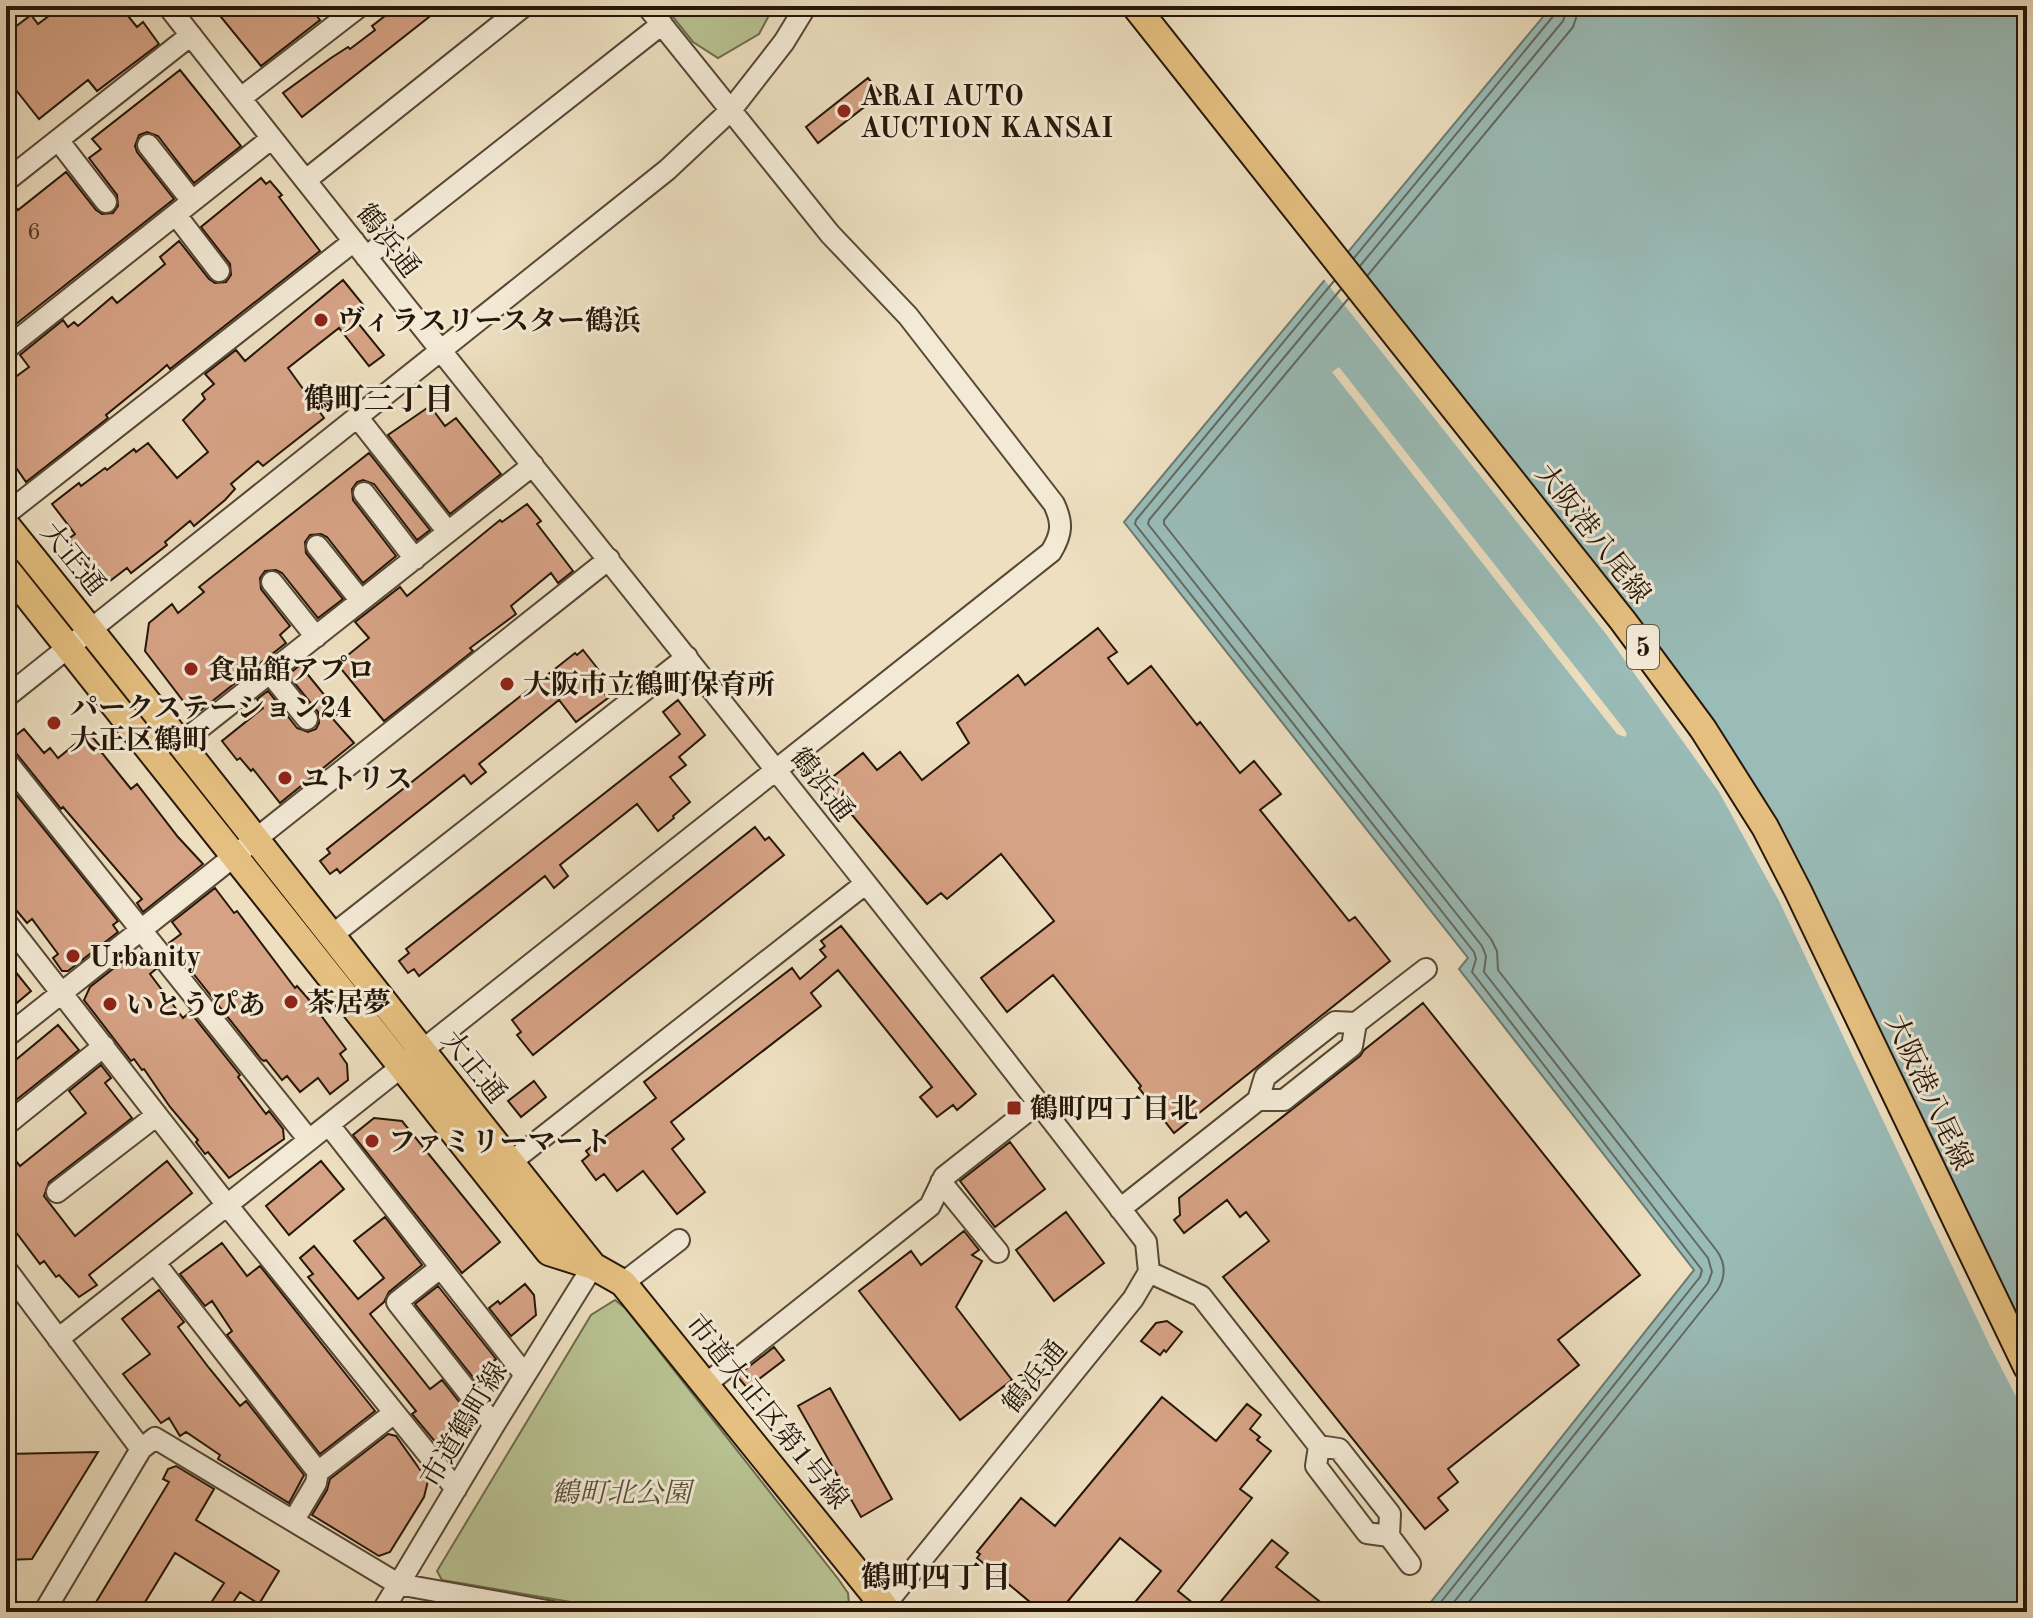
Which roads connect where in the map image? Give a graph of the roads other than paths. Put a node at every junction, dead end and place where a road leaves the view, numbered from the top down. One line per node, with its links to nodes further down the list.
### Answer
1 (168, 6): 8 (street, 鶴浜通)
2 (360, 6): 9 (street)
3 (524, 6): 14 (street)
4 (647, 6): 7 (street)
5 (806, 6): 10 (street)
6 (1135, 6): 77 (main road, 大阪港八尾線 / 5)
7 (662, 24): 10 (street); 19 (street)
8 (191, 35): 9 (street, 鶴浜通); 12 (street)
9 (241, 98): 11 (street, 鶴浜通)
10 (731, 110): 22 (street); 44 (street)
11 (272, 138): 14 (street, 鶴浜通); 16 (street)
12 (58, 140): 15 (street); 17 (street)
13 (148, 145): 16 (street)
14 (306, 180): 19 (street, 鶴浜通)
15 (6, 181)
16 (192, 201): 18 (street)
17 (106, 202)
18 (176, 215): 20 (street); 21 (street)
19 (360, 249): 22 (street, 鶴浜通); 26 (street)
20 (219, 271)
21 (6, 349)
22 (441, 352): 23 (street); 24 (street, 鶴浜通)
23 (358, 418): 28 (street); 35 (street)
24 (533, 465): 28 (street); 31 (street, 鶴浜通)
25 (364, 493): 30 (street)
26 (6, 514)
27 (6, 525): 35 (main road, 大正通)
28 (448, 532): 30 (street)
29 (317, 546): 34 (street)
30 (415, 559): 34 (street)
31 (609, 559): 38 (street, 鶴浜通); 45 (street)
32 (6, 569): 37 (main road, 大正通)
33 (272, 582): 36 (street)
34 (361, 601): 36 (street)
35 (91, 630): 37 (street); 42 (main road, 大正通)
36 (316, 637): 39 (street)
37 (68, 649): 40 (street); 46 (main road, 大正通)
38 (687, 657): 44 (street, 鶴浜通); 50 (street)
39 (270, 673): 41 (street); 42 (street)
40 (6, 697)
41 (307, 719)
42 (182, 742): 45 (main road, 大正通)
43 (6, 761): 49 (street)
44 (776, 769): 47 (street, 鶴浜通); 56 (street)
45 (257, 841): 46 (street); 50 (main road, 大正通)
46 (236, 857): 49 (street); 56 (main road, 大正通)
47 (865, 884): 58 (street, 鶴浜通); 63 (street)
48 (6, 922): 52 (street)
49 (142, 930): 52 (street); 62 (street)
50 (331, 936): 56 (main road, 大正通)
51 (1426, 969): 53 (street)
52 (62, 993): 54 (street); 55 (street)
53 (1356, 1023): 57 (street); 57 (street)
54 (6, 1037)
55 (104, 1046): 59 (street); 60 (street)
56 (412, 1059): 61 (street); 63 (main road, 大正通); 71 (main road, 大正通)
57 (1258, 1100): 67 (street)
58 (1038, 1103): 64 (street); 67 (street, 鶴浜通)
59 (157, 1115): 65 (street); 66 (street)
60 (6, 1125)
61 (329, 1125): 62 (street); 72 (street)
62 (309, 1140): 66 (street)
63 (511, 1162): 71 (main road, 大正通)
64 (941, 1182): 69 (street); 79 (street)
65 (57, 1192)
66 (227, 1205): 70 (street); 80 (street)
67 (1120, 1209): 74 (street, 鶴浜通)
68 (679, 1240): 75 (street)
69 (998, 1252)
70 (155, 1263): 76 (street); 84 (street)
71 (593, 1266): 75 (main road, 市道大正区第1号線); 78 (street, 市道鶴町線)
72 (440, 1268): 78 (street); 81 (street)
73 (6, 1269): 76 (street)
74 (1149, 1272): 82 (street); 90 (street, 鶴浜通)
75 (623, 1283): 79 (main road, 市道大正区第1号線)
76 (58, 1339): 83 (street)
77 (2027, 1367)
78 (525, 1375): 81 (street, 市道鶴町線)
79 (706, 1384): 90 (main road, 市道大正区第1号線)
80 (394, 1413): 84 (street); 85 (street)
81 (494, 1425): 85 (street, 市道鶴町線)
82 (1319, 1446): 87 (street); 87 (street)
83 (141, 1449): 86 (street); 91 (street)
84 (318, 1472): 86 (street)
85 (456, 1489): 89 (street, 市道鶴町線)
86 (294, 1520): 89 (street)
87 (1389, 1536): 88 (street)
88 (1410, 1564)
89 (398, 1584): 92 (street, 市道鶴町線); 93 (street)
90 (881, 1609)
91 (44, 1612)
92 (382, 1612)
93 (553, 1612)

